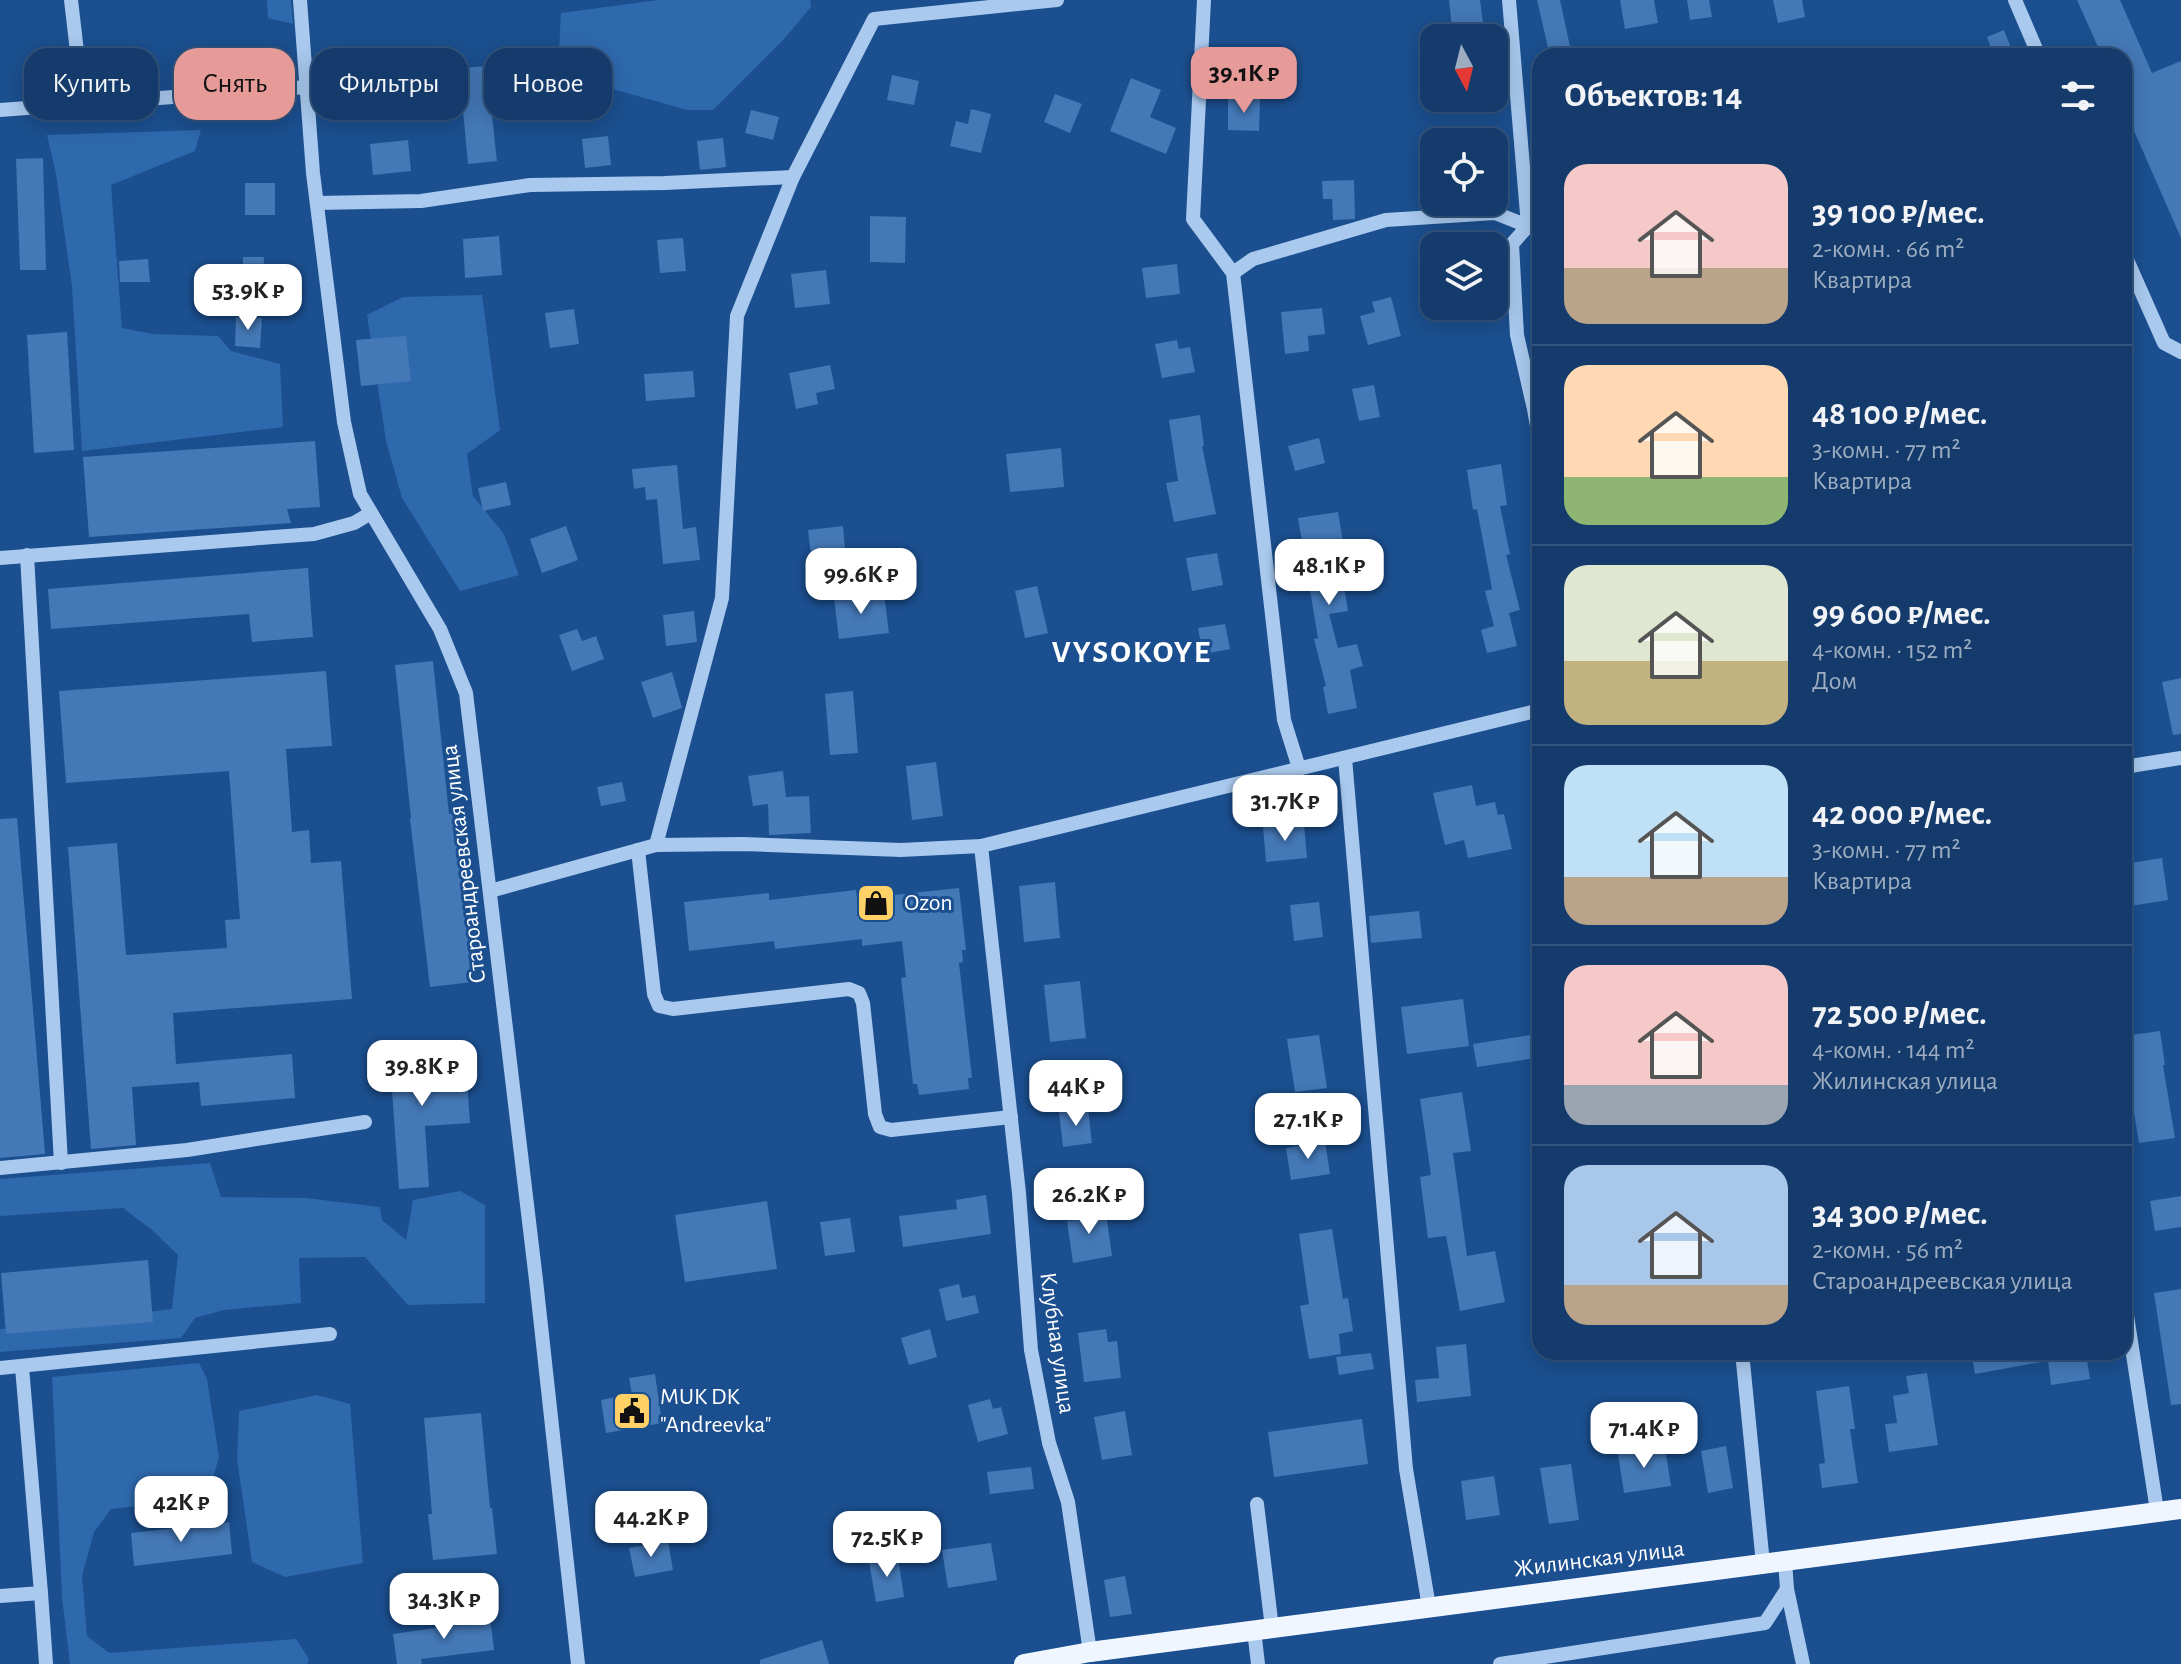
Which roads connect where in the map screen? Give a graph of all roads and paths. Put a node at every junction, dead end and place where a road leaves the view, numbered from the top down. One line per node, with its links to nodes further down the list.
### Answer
1 (71, 0): 7 (street)
2 (300, 0): 9 (street, Староандреевская улица)
3 (1057, 0): 13 (street)
4 (1204, 0): 19 (street)
5 (1509, 0): 15 (street)
6 (2015, 0): 8 (street)
7 (77, 48)
8 (2036, 48)
9 (306, 87): 10 (street); 14 (street, Староандреевская улица)
10 (158, 98)
11 (24, 108): 12 (street)
12 (0, 110)
13 (793, 177): 14 (street); 30 (street)
14 (317, 203): 22 (street, Староандреевская улица)
15 (1532, 208)
16 (1532, 225): 19 (street)
17 (1532, 228): 21 (street)
18 (2132, 271): 20 (street)
19 (1233, 273): 29 (street)
20 (2181, 352)
21 (1532, 405)
22 (371, 513): 23 (street); 33 (street, Староандреевская улица)
23 (27, 555): 24 (street); 36 (street)
24 (0, 558)
25 (1532, 712): 26 (street)
26 (1345, 758): 29 (street); 51 (street)
27 (2181, 758): 28 (street)
28 (2132, 766)
29 (1299, 768): 31 (street)
30 (656, 845): 31 (street); 32 (street)
31 (981, 846): 34 (street, Клубная улица)
32 (638, 850): 33 (street); 34 (street)
33 (490, 891): 56 (street, Староандреевская улица)
34 (1011, 1117): 53 (street, Клубная улица)
35 (365, 1122): 36 (street)
36 (61, 1163): 37 (street)
37 (0, 1168)
38 (330, 1334): 41 (street)
39 (2132, 1348): 45 (street)
40 (1743, 1360): 47 (street)
41 (22, 1367): 42 (street); 49 (street)
42 (0, 1368)
43 (1257, 1504): 52 (street)
44 (2181, 1509): 45 (main road, Жилинская улица)
45 (2157, 1511): 46 (main road, Жилинская улица)
46 (1785, 1561): 47 (main road, Жилинская улица); 48 (street)
47 (1763, 1564): 51 (main road, Жилинская улица)
48 (1787, 1589): 54 (street); 60 (street)
49 (41, 1593): 50 (street); 55 (street)
50 (0, 1596)
51 (1429, 1607): 52 (main road, Жилинская улица)
52 (1263, 1629): 53 (main road, Жилинская улица); 58 (street)
53 (1090, 1652): 57 (main road, Жилинская улица)
54 (1525, 1662): 59 (street)
55 (46, 1664)
56 (578, 1664)
57 (1024, 1664)
58 (1258, 1664)
59 (1500, 1664)
60 (1803, 1664)

